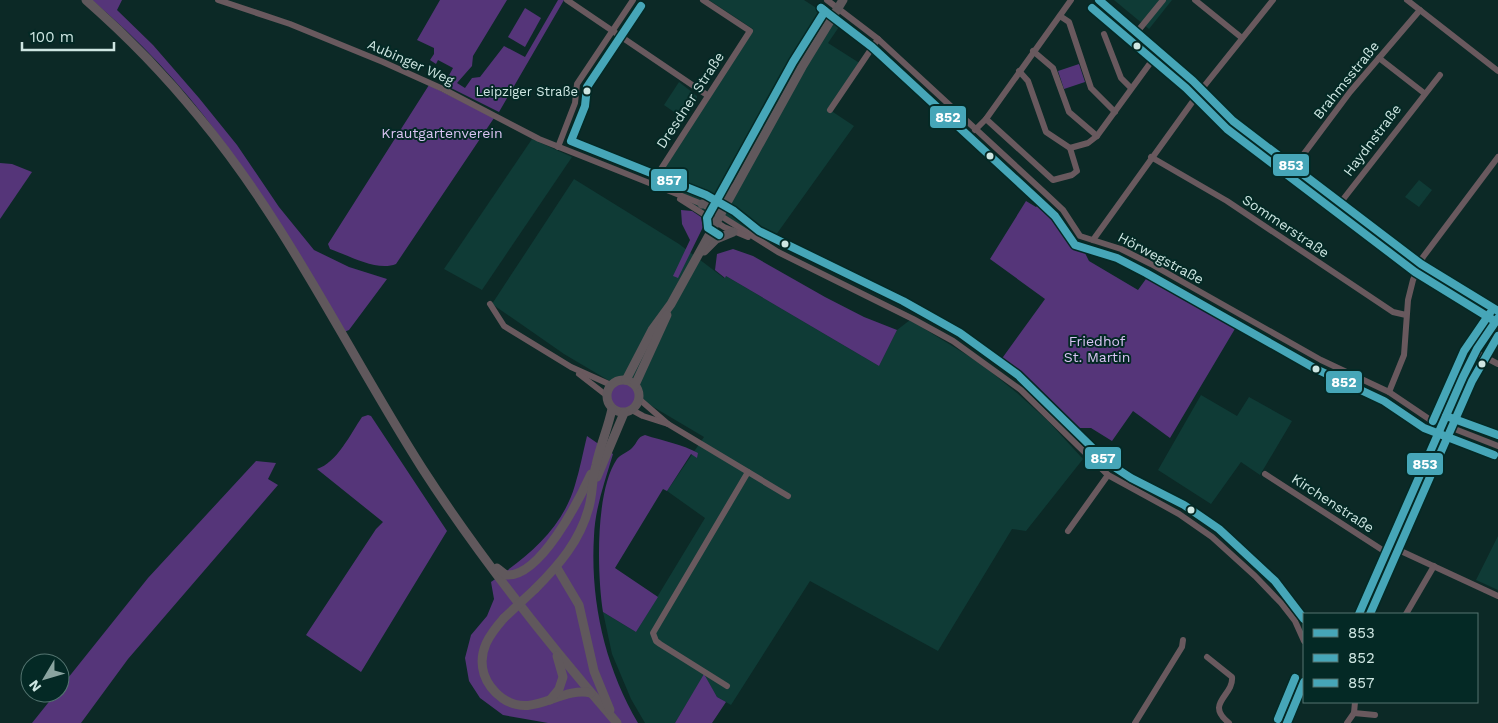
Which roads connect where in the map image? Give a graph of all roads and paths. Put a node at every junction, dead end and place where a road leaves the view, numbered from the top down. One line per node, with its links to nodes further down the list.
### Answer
1 (86, 0): 80 (main road)
2 (218, 0): 37 (street, Aubinger Weg)
3 (567, 0): 17 (street)
4 (633, 0): 17 (street)
5 (703, 0): 31 (street, Dresdner Straße)
6 (827, 0): 14 (street, Hörwegstraße)
7 (843, 0): 14 (main road)
8 (1071, 0): 16 (street)
9 (1099, 0): 18 (street)
10 (1163, 0): 18 (street)
11 (1195, 0): 20 (street)
12 (1273, 0): 20 (street)
13 (1407, 0): 15 (street)
14 (838, 8): 21 (street, Hörwegstraße); 43 (main road)
15 (1420, 10): 24 (street, Brahmsstraße); 26 (street)
16 (1060, 16): 22 (street); 33 (street)
17 (614, 32): 31 (street); 37 (street)
18 (1137, 32): 23 (street)
19 (1104, 34): 28 (street)
20 (1242, 38): 29 (street)
21 (878, 39): 32 (street); 35 (street, Hörwegstraße)
22 (1033, 51): 25 (street); 36 (street)
23 (1159, 51): 28 (street); 29 (street)
24 (1379, 58): 30 (street); 41 (street, Brahmsstraße)
25 (1019, 71): 34 (street); 38 (street)
26 (1498, 71)
27 (1440, 75): 30 (street, Haydnstraße)
28 (1131, 88): 33 (street)
29 (1200, 90): 39 (street); 41 (street)
30 (1424, 93): 45 (street, Haydnstraße)
31 (707, 95): 42 (street, Dresdner Straße)
32 (830, 110)
33 (1115, 112): 36 (street)
34 (986, 118): 35 (street); 38 (street)
35 (975, 130): 50 (street, Hörwegstraße)
36 (1097, 136): 38 (street)
37 (558, 147): 42 (street, Aubinger Weg)
38 (1070, 148)
39 (1151, 157): 50 (street); 56 (street, Sommerstraße)
40 (1498, 157): 52 (street)
41 (1294, 167): 45 (street)
42 (652, 183): 44 (street, Aubinger Weg)
43 (735, 186): 46 (main road); 47 (main road)
44 (670, 193): 46 (street, Aubinger Weg); 47 (street, Aubinger Weg)
45 (1340, 202): 52 (street)
46 (702, 204): 47 (street, Aubinger Weg)
47 (718, 218): 48 (street); 49 (street); 51 (main road)
48 (733, 232): 49 (street); 51 (main road)
49 (754, 239): 75 (street)
50 (1093, 240): 64 (street, Hörwegstraße)
51 (698, 256): 54 (main road)
52 (1420, 264): 55 (street); 56 (street)
53 (490, 304): 60 (street)
54 (671, 304): 61 (main road); 63 (main road)
55 (1498, 311)
56 (1406, 315): 64 (street)
57 (1498, 318): 58 (street)
58 (1475, 352): 59 (street); 70 (street)
59 (1498, 364)
60 (571, 367): 62 (street); 65 (street)
61 (626, 380): 62 (main road); 63 (main road)
62 (611, 385): 65 (main road)
63 (635, 385): 66 (main road)
64 (1389, 392): 70 (street, Hörwegstraße)
65 (606, 395): 67 (main road)
66 (639, 399): 68 (main road); 69 (street)
67 (612, 409): 68 (main road); 72 (main road)
68 (628, 412): 69 (street); 76 (main road)
69 (668, 424): 73 (street)
70 (1442, 425): 71 (street, Hörwegstraße); 79 (street)
71 (1498, 446)
72 (596, 465): 76 (main road); 80 (main road)
73 (748, 472): 77 (street); 91 (street)
74 (1265, 474): 79 (street, Kirchenstraße)
75 (1108, 475): 78 (street); 86 (street)
76 (593, 487): 82 (main road)
77 (788, 496)
78 (1068, 532)
79 (1389, 549): 81 (street, Kirchenstraße); 84 (street)
80 (488, 562): 88 (main road)
81 (1434, 566): 83 (street, Kirchenstraße); 85 (street)
82 (557, 568): 93 (main road, bridge); 97 (main road)
83 (1498, 596)
84 (1359, 613)
85 (1407, 613)
86 (1303, 639)
87 (1183, 640): 98 (street)
88 (558, 652): 92 (main road); 93 (main road)
89 (1207, 657): 99 (street)
90 (1303, 684): 100 (street)
91 (726, 686)
92 (592, 693): 93 (main road); 97 (main road)
93 (550, 700)
94 (1355, 703): 95 (street)
95 (1354, 713): 96 (street); 101 (street)
96 (1376, 715)
97 (616, 721)
98 (1135, 723)
99 (1229, 723)
100 (1287, 723)
101 (1347, 723)

